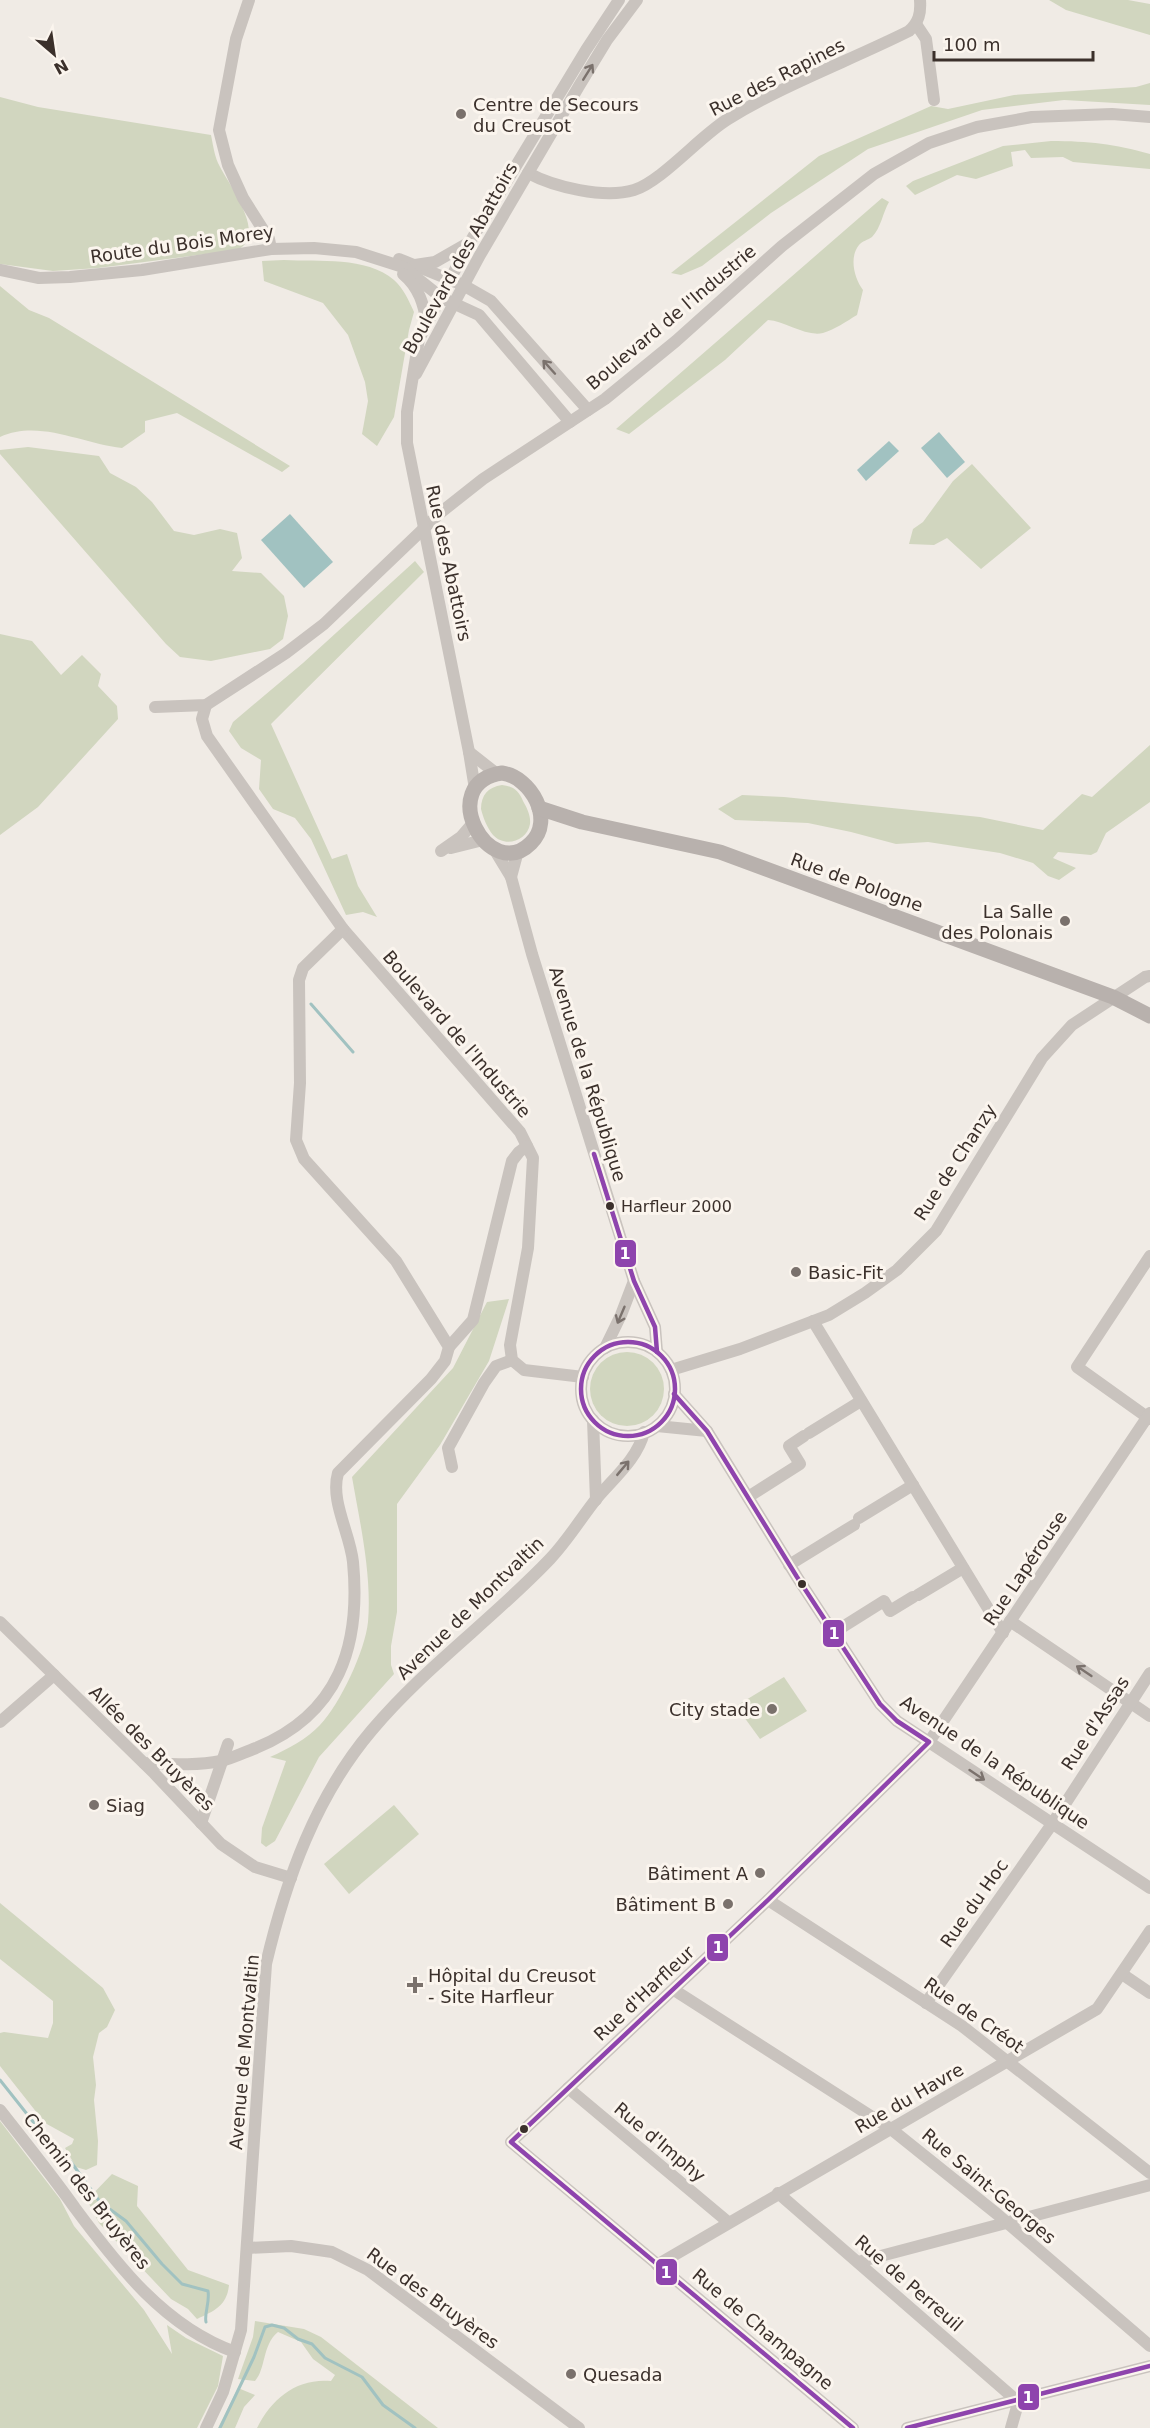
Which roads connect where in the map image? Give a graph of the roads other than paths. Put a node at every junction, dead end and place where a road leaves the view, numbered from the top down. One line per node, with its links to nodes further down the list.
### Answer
1 (249, 0): 10 (street)
2 (619, 0): 9 (street, Boulevard des Abattoirs)
3 (637, 0): 8 (street, Boulevard des Abattoirs, one-way to 3)
4 (920, 0): 5 (street)
5 (916, 24): 6 (street); 8 (street, Rue des Rapines)
6 (934, 100)
7 (1150, 117): 20 (street, Boulevard de l'Industrie)
8 (528, 173): 16 (street, Boulevard des Abattoirs)
9 (471, 241): 13 (street); 15 (street, Boulevard des Abattoirs)
10 (271, 249): 11 (street, Route du Bois Morey); 14 (street, Route du Bois Morey)
11 (368, 256): 12 (street, Route du Bois Morey); 13 (street, Route du Bois Morey)
12 (388, 262): 17 (street, Route du Bois Morey); 18 (street, Route du Bois Morey)
13 (415, 265): 15 (street, Route du Bois Morey)
14 (0, 270)
15 (451, 280): 16 (street, Route du Bois Morey); 17 (street, Boulevard des Abattoirs)
16 (463, 285): 17 (street, Boulevard des Abattoirs); 20 (street, Route du Bois Morey, one-way to 16)
17 (447, 301): 18 (street, Boulevard des Abattoirs); 19 (street, Boulevard des Abattoirs); 21 (street, Route du Bois Morey)
18 (427, 324): 19 (street, Boulevard des Abattoirs)
19 (412, 380): 24 (street, Rue des Abattoirs)
20 (588, 410): 21 (street, Boulevard de l'Industrie)
21 (570, 422): 22 (street, Boulevard de l'Industrie)
22 (206, 705): 23 (street); 34 (street, Boulevard de l'Industrie)
23 (155, 707)
24 (469, 752): 25 (street); 26 (street, Rue des Abattoirs)
25 (496, 774): 26 (main road); 27 (main road)
26 (475, 789): 28 (main road)
27 (539, 808): 29 (main road, Rue de Pologne); 30 (main road)
28 (474, 822): 31 (main road); 31 (street)
29 (582, 822): 30 (main road, Rue de Pologne); 36 (main road, Rue de Pologne)
30 (539, 830): 32 (main road)
31 (489, 845): 32 (main road); 33 (street, Avenue de la République)
32 (518, 851): 33 (street)
33 (511, 877): 40 (street, Avenue de la République)
34 (343, 929): 38 (street, Boulevard de l'Industrie); 42 (street)
35 (1150, 976): 36 (street, Rue de Chanzy)
36 (1113, 997): 37 (main road); 41 (street, Rue de Chanzy)
37 (1150, 1016)
38 (527, 1146): 42 (street); 45 (street, Boulevard de l'Industrie)
39 (1150, 1256): 50 (street)
40 (634, 1281): 43 (street, one-way to 43); 44 (street, Avenue de la République)
41 (813, 1321): 46 (street, Rue de Chanzy); 49 (street)
42 (449, 1347): 72 (street)
43 (605, 1348): 44 (street); 47 (street)
44 (657, 1352): 46 (street)
45 (512, 1360): 47 (street); 55 (street)
46 (671, 1370): 48 (street)
47 (583, 1377): 51 (street)
48 (675, 1394): 52 (street); 53 (street, Avenue de la République)
49 (861, 1401): 56 (street); 57 (street)
50 (1149, 1417): 61 (street, Rue Lapérouse)
51 (593, 1420): 54 (street); 58 (street)
52 (657, 1426): 53 (street); 54 (street)
53 (707, 1431): 57 (street, Avenue de la République)
54 (644, 1432): 58 (street, Avenue de Montvaltin, one-way to 54)
55 (452, 1467)
56 (913, 1485): 59 (street); 60 (street)
57 (748, 1497): 59 (street, Avenue de la République)
58 (596, 1500): 76 (street, Avenue de Montvaltin)
59 (789, 1565): 63 (street, Avenue de la République)
60 (963, 1568): 63 (street); 64 (street)
61 (1010, 1621): 64 (street, Rue Lapérouse); 67 (street, one-way to 61)
62 (0, 1622): 66 (street, Allée des Bruyères)
63 (833, 1633): 70 (street, Avenue de la République)
64 (1003, 1633): 70 (street, Rue Lapérouse)
65 (1150, 1673): 67 (street, Rue d'Assas)
66 (54, 1675): 69 (street); 73 (street, Allée des Bruyères)
67 (1130, 1703): 68 (street); 75 (street, Rue d'Assas)
68 (1150, 1716)
69 (0, 1722)
70 (929, 1742): 75 (street, Avenue de la République, one-way to 75); 78 (street, Rue d'Harfleur)
71 (228, 1744): 72 (street)
72 (223, 1761): 73 (street); 74 (street)
73 (144, 1763): 74 (street, Allée des Bruyères)
74 (201, 1823): 76 (street, Allée des Bruyères)
75 (1052, 1824): 77 (street, Avenue de la République); 83 (street, Rue du Hoc)
76 (291, 1878): 94 (street, Avenue de Montvaltin)
77 (1150, 1888)
78 (768, 1900): 81 (street, Rue d'Harfleur); 83 (street, Rue de Créot)
79 (1150, 1931): 80 (street, Rue du Havre)
80 (1122, 1974): 82 (street); 84 (street, Rue du Havre)
81 (674, 1990): 85 (street, Rue d'Harfleur); 87 (street, Rue Saint-Georges)
82 (1150, 1994)
83 (926, 2002): 84 (street, Rue de Créot)
84 (1010, 2061): 87 (street, Rue du Havre); 89 (street, Rue de Créot)
85 (568, 2088): 88 (street, Rue d'Harfleur); 92 (street, Rue d'Imphy)
86 (0, 2110): 98 (street, Chemin des Bruyères)
87 (891, 2129): 91 (street, Rue du Havre); 93 (street, Rue Saint-Georges)
88 (512, 2142): 96 (street, Rue de Champagne)
89 (1150, 2173)
90 (1150, 2185): 93 (street)
91 (778, 2193): 92 (street, Rue du Havre); 95 (street, Rue de Perreuil)
92 (728, 2222): 96 (street, Rue du Havre)
93 (1009, 2224): 95 (street); 97 (street, Rue Saint-Georges)
94 (247, 2248): 98 (street, Avenue de Montvaltin); 102 (street, Rue des Bruyères)
95 (858, 2262): 100 (street, Rue de Perreuil)
96 (657, 2265): 103 (street, Rue de Champagne)
97 (1150, 2346)
98 (235, 2352): 101 (street, Avenue de Montvaltin)
99 (1150, 2366): 100 (street)
100 (1016, 2400): 104 (street); 105 (street)
101 (206, 2428)
102 (579, 2428)
103 (853, 2428)
104 (907, 2428)
105 (1011, 2428)

